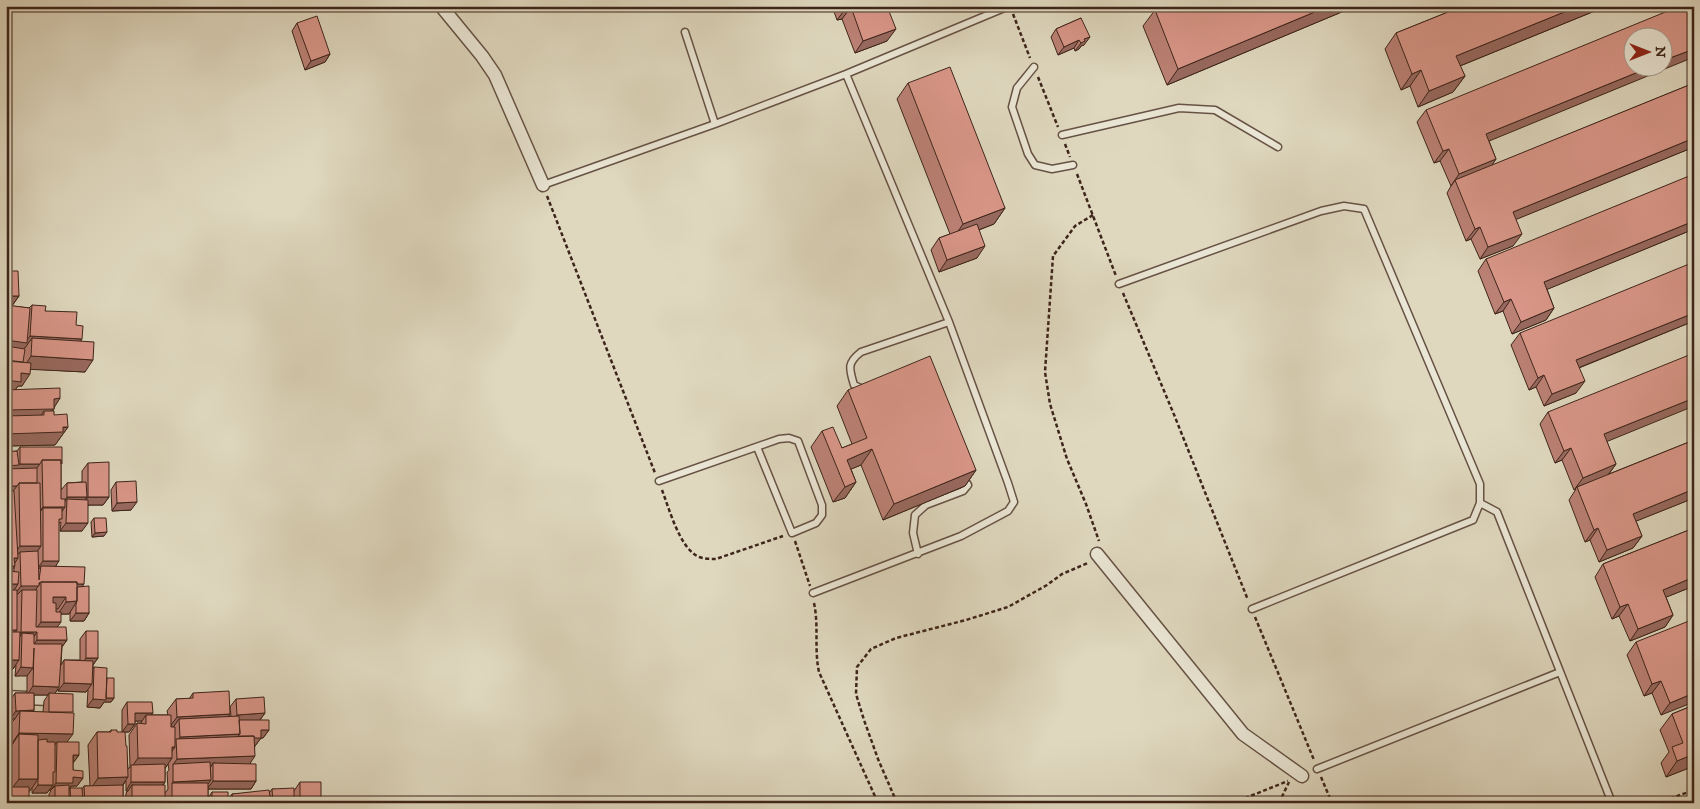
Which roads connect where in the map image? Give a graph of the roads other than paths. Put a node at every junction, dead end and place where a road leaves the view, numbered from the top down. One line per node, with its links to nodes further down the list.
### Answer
1 (441, 6): 10 (street)
2 (1009, 6): 5 (lane)
3 (686, 32): 6 (lane)
4 (1034, 67): 9 (lane)
5 (846, 74): 6 (lane); 12 (lane)
6 (715, 124): 10 (lane)
7 (1062, 135): 8 (lane)
8 (1278, 147)
9 (1073, 165)
10 (543, 185)
11 (1119, 284): 17 (lane)
12 (949, 322): 13 (lane); 18 (lane)
13 (868, 388)
14 (757, 447): 14 (lane); 16 (lane)
15 (961, 469): 18 (lane)
16 (659, 482)
17 (1480, 503): 21 (lane); 22 (lane)
18 (918, 554): 20 (lane)
19 (1097, 554): 26 (street)
20 (813, 593)
21 (1252, 609)
22 (1560, 672): 25 (lane); 27 (lane)
23 (6, 697): 24 (street)
24 (48, 699)
25 (1317, 769)
26 (1302, 776)
27 (1612, 803)

